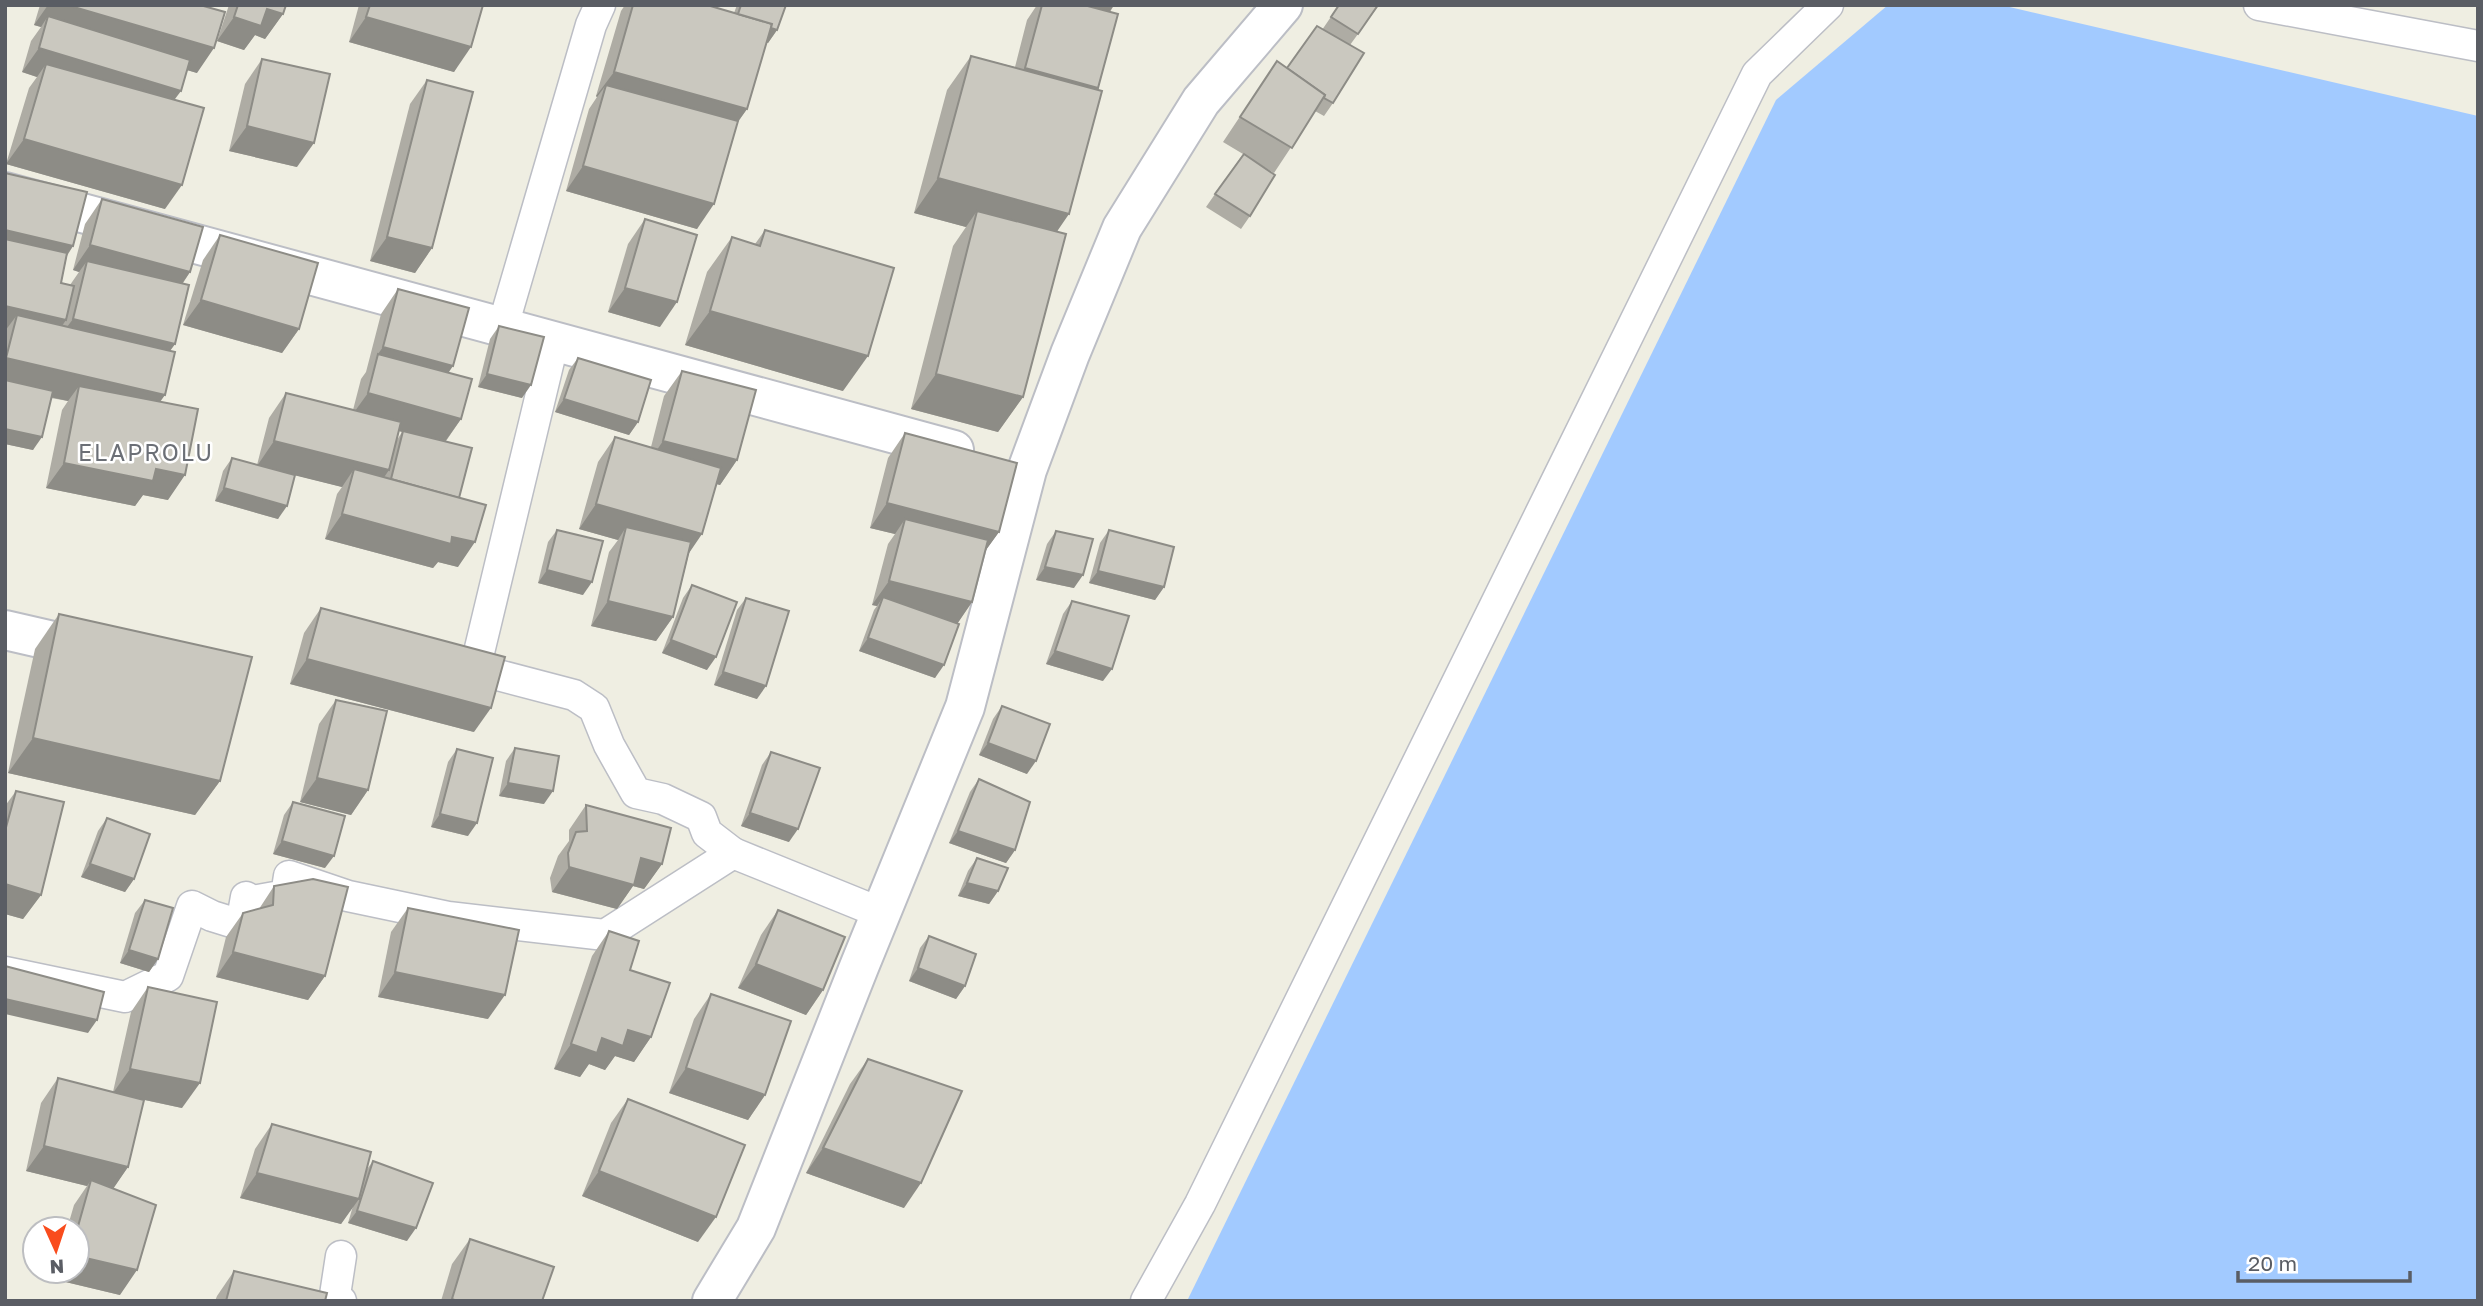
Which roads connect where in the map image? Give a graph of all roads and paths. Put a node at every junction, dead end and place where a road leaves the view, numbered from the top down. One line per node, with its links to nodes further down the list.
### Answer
1 (600, 5): 7 (lane)
2 (1828, 5): 18 (lane)
3 (2259, 5): 5 (lane)
4 (1280, 6): 9 (street)
5 (2478, 46)
6 (5, 192): 7 (street)
7 (503, 326): 8 (street)
8 (554, 340): 9 (street); 12 (lane)
9 (1027, 470): 13 (street)
10 (5, 630): 11 (street)
11 (123, 656)
12 (733, 853): 13 (lane); 14 (lane)
13 (881, 914): 17 (street)
14 (5, 972)
15 (341, 1256): 16 (lane)
16 (341, 1301)
17 (712, 1301)
18 (1146, 1301)

